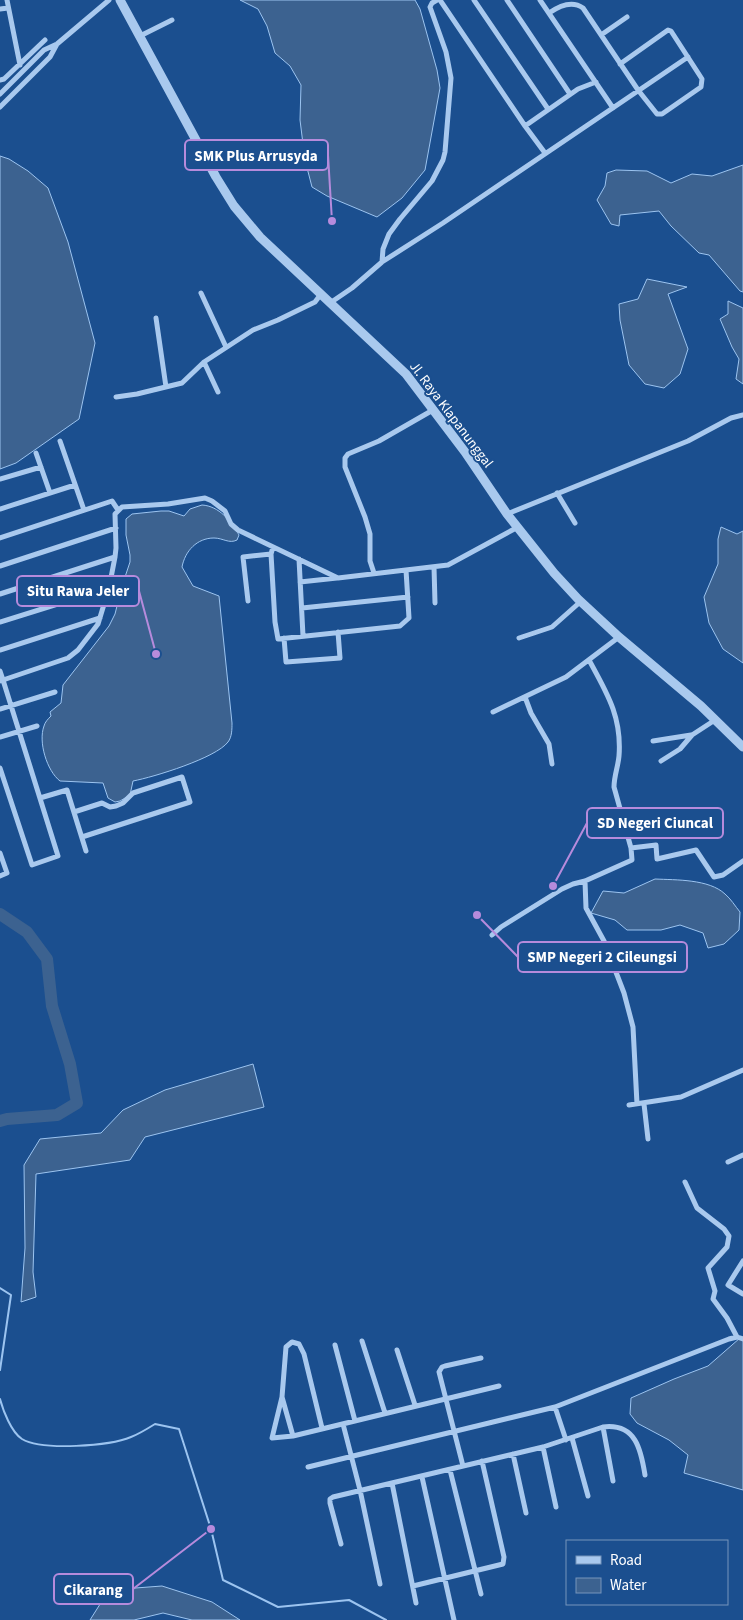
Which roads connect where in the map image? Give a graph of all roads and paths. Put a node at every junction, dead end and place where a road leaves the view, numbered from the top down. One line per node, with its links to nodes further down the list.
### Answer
1 (7, 0): 8 (street)
2 (109, 0): 16 (street)
3 (120, 0): 14 (street, Jl. Raya Klapanunggal)
4 (438, 0): 28 (street); 30 (street)
5 (474, 0): 27 (street)
6 (507, 0): 24 (street)
7 (540, 0): 10 (street)
8 (8, 8): 9 (street); 19 (street)
9 (0, 10)
10 (549, 13): 13 (street); 21 (street)
11 (627, 17): 13 (street)
12 (172, 20): 14 (street)
13 (601, 35): 18 (street)
14 (140, 36): 32 (street, Jl. Raya Klapanunggal)
15 (45, 40): 19 (street)
16 (57, 44): 23 (street); 25 (street)
17 (688, 57): 18 (street); 22 (street); 22 (street)
18 (620, 64): 22 (street)
19 (20, 65): 20 (street)
20 (0, 80)
21 (596, 82): 24 (street); 26 (street)
22 (638, 90): 26 (street)
23 (0, 94)
24 (570, 94): 27 (street)
25 (0, 107)
26 (613, 108): 29 (street)
27 (548, 109): 28 (street)
28 (524, 126): 29 (street)
29 (545, 154): 30 (street)
30 (382, 262): 33 (street)
31 (201, 293): 35 (street)
32 (321, 294): 33 (street, Jl. Raya Klapanunggal); 35 (street)
33 (330, 302): 40 (street, Jl. Raya Klapanunggal)
34 (156, 318): 37 (street)
35 (226, 347): 36 (street)
36 (204, 362): 37 (street); 38 (street)
37 (166, 387): 39 (street)
38 (218, 392)
39 (116, 397)
40 (433, 410): 52 (street, Jl. Raya Klapanunggal); 64 (street)
41 (743, 415): 48 (street)
42 (60, 442): 46 (street)
43 (36, 453): 44 (street)
44 (41, 466): 45 (street); 47 (street)
45 (0, 479)
46 (75, 485): 47 (street); 50 (street)
47 (50, 493): 49 (street)
48 (558, 493): 52 (street); 53 (street)
49 (0, 509)
50 (84, 510): 51 (street); 56 (street)
51 (118, 510): 54 (street); 57 (street)
52 (507, 514): 55 (street, Jl. Raya Klapanunggal)
53 (575, 523)
54 (116, 528): 59 (street); 61 (street)
55 (518, 528): 62 (street); 70 (street, Jl. Raya Klapanunggal)
56 (0, 538)
57 (273, 547): 58 (street); 60 (street)
58 (271, 554): 71 (street); 79 (street)
59 (115, 557): 67 (street); 68 (street)
60 (299, 559): 65 (street); 66 (street)
61 (0, 566)
62 (434, 567): 63 (street); 72 (street)
63 (406, 570): 64 (street); 69 (street)
64 (374, 573): 65 (street)
65 (338, 578): 66 (street)
66 (300, 582): 73 (street)
67 (108, 588): 74 (street); 75 (street)
68 (0, 594)
69 (408, 597): 73 (street); 76 (street)
70 (578, 599): 78 (street, Jl. Raya Klapanunggal); 80 (street)
71 (248, 601)
72 (435, 603)
73 (302, 608): 77 (street)
74 (100, 618): 81 (street); 84 (street)
75 (0, 622)
76 (338, 632): 77 (street); 79 (street)
77 (303, 636): 79 (street)
78 (619, 637): 82 (street); 90 (street, Jl. Raya Klapanunggal)
79 (284, 638)
80 (519, 638)
81 (0, 650)
82 (589, 660): 86 (street); 103 (street)
83 (0, 671): 84 (street)
84 (2, 681): 87 (street)
85 (55, 692): 87 (street)
86 (525, 697): 89 (street); 98 (street)
87 (11, 706): 88 (street); 92 (street)
88 (0, 709)
89 (493, 712)
90 (715, 720): 93 (street); 96 (street, Jl. Raya Klapanunggal)
91 (37, 726): 92 (street)
92 (19, 731): 94 (street); 100 (street)
93 (692, 735): 95 (street); 97 (street)
94 (0, 737)
95 (653, 741)
96 (743, 747)
97 (661, 761)
98 (552, 764)
99 (0, 768): 100 (street)
100 (40, 798): 101 (street)
101 (74, 812): 102 (street); 102 (street)
102 (82, 837): 104 (street)
103 (631, 848): 106 (street); 108 (street)
104 (86, 851)
105 (0, 853): 107 (street)
106 (743, 861)
107 (0, 876)
108 (585, 881): 109 (street); 111 (street)
109 (492, 935)
110 (743, 1070): 112 (street)
111 (637, 1104): 112 (street); 113 (street)
112 (644, 1104): 114 (street)
113 (629, 1105)
114 (648, 1139)
115 (743, 1156): 116 (street)
116 (728, 1162)
117 (685, 1182): 120 (street)
118 (743, 1261): 119 (street)
119 (743, 1294)
120 (737, 1337): 121 (street); 130 (street)
121 (743, 1340)
122 (362, 1341): 131 (street)
123 (335, 1345): 132 (street)
124 (397, 1350): 129 (street)
125 (481, 1358): 128 (street)
126 (499, 1386): 128 (street)
127 (282, 1397): 135 (street); 137 (street); 137 (street)
128 (447, 1399): 129 (street); 136 (street)
129 (415, 1405): 131 (street)
130 (555, 1407): 136 (street); 138 (street)
131 (385, 1413): 132 (street)
132 (355, 1420): 133 (street)
133 (343, 1424): 135 (street); 141 (street)
134 (603, 1427): 138 (street); 146 (street); 148 (street)
135 (322, 1428): 137 (street)
136 (455, 1432): 141 (street); 143 (street)
137 (293, 1436)
138 (569, 1439): 139 (street); 151 (street)
139 (543, 1447): 140 (street); 152 (street)
140 (513, 1454): 142 (street); 153 (street)
141 (352, 1457): 144 (street); 150 (street)
142 (482, 1461): 143 (street); 155 (street)
143 (463, 1466): 145 (street)
144 (308, 1468)
145 (450, 1470): 147 (street); 155 (street)
146 (645, 1475)
147 (422, 1476): 149 (street); 156 (street)
148 (612, 1481)
149 (392, 1483): 150 (street); 158 (street)
150 (360, 1490): 154 (street); 157 (street)
151 (588, 1496)
152 (556, 1507)
153 (526, 1513)
154 (341, 1544)
155 (475, 1571): 156 (street); 159 (street)
156 (444, 1578): 158 (street); 161 (street)
157 (380, 1584)
158 (413, 1586): 160 (street)
159 (481, 1594)
160 (416, 1603)
161 (454, 1620)

